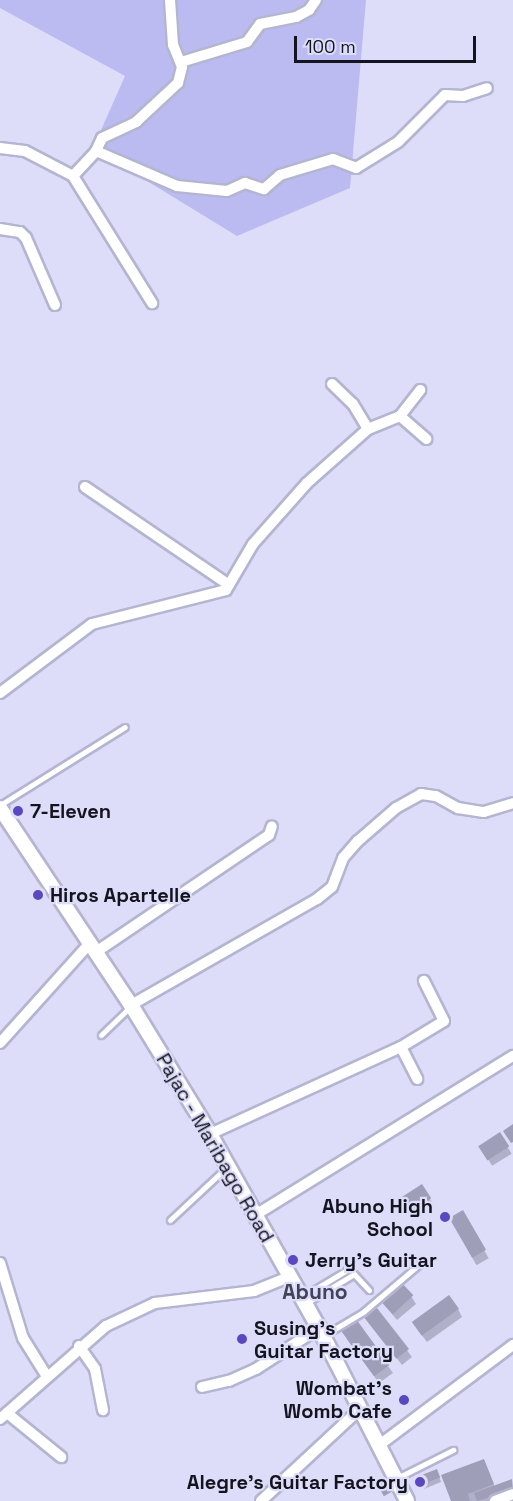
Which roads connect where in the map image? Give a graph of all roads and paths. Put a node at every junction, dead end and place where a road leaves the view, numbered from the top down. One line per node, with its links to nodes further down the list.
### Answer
1 (170, 0): 3 (street)
2 (316, 0): 3 (street)
3 (180, 62): 6 (street)
4 (487, 88): 6 (street)
5 (0, 148): 7 (street)
6 (96, 151): 7 (street)
7 (73, 176): 9 (street)
8 (0, 229): 10 (street)
9 (152, 303)
10 (55, 305)
11 (332, 384): 14 (street)
12 (420, 390): 13 (street)
13 (400, 416): 14 (street); 15 (street)
14 (368, 429): 17 (street)
15 (426, 439)
16 (85, 487): 17 (street)
17 (229, 585): 18 (street)
18 (0, 693)
19 (125, 727): 21 (lane)
20 (513, 803): 25 (street)
21 (0, 807): 23 (street, Pajac - Maribago Road)
22 (272, 826): 23 (street)
23 (93, 948): 25 (street, Pajac - Maribago Road); 27 (street)
24 (424, 981): 28 (street)
25 (131, 1005): 26 (lane); 31 (street, Pajac - Maribago Road)
26 (101, 1035)
27 (0, 1043)
28 (401, 1047): 30 (street); 31 (street)
29 (513, 1056): 33 (street)
30 (417, 1079)
31 (210, 1134): 32 (street, Pajac - Maribago Road)
32 (228, 1166): 33 (street, Pajac - Maribago Road); 34 (lane)
33 (257, 1214): 38 (street, Pajac - Maribago Road)
34 (170, 1220)
35 (422, 1262): 41 (lane)
36 (0, 1263): 44 (street)
37 (350, 1268): 40 (lane)
38 (288, 1277): 40 (street, Pajac - Maribago Road); 43 (street)
39 (369, 1290): 40 (lane)
40 (303, 1301): 41 (street, Pajac - Maribago Road)
41 (321, 1332): 45 (street); 47 (street, Pajac - Maribago Road)
42 (513, 1345): 49 (street)
43 (79, 1346): 44 (street); 46 (street)
44 (46, 1375): 48 (street)
45 (202, 1387)
46 (103, 1410)
47 (359, 1410): 49 (street, Pajac - Maribago Road); 54 (street)
48 (3, 1416): 51 (street)
49 (378, 1446): 52 (street, Pajac - Maribago Road)
50 (453, 1450): 52 (lane)
51 (61, 1457)
52 (395, 1479): 55 (street, Pajac - Maribago Road)
53 (513, 1494): 56 (street)
54 (261, 1501)
55 (407, 1501)
56 (495, 1501)

